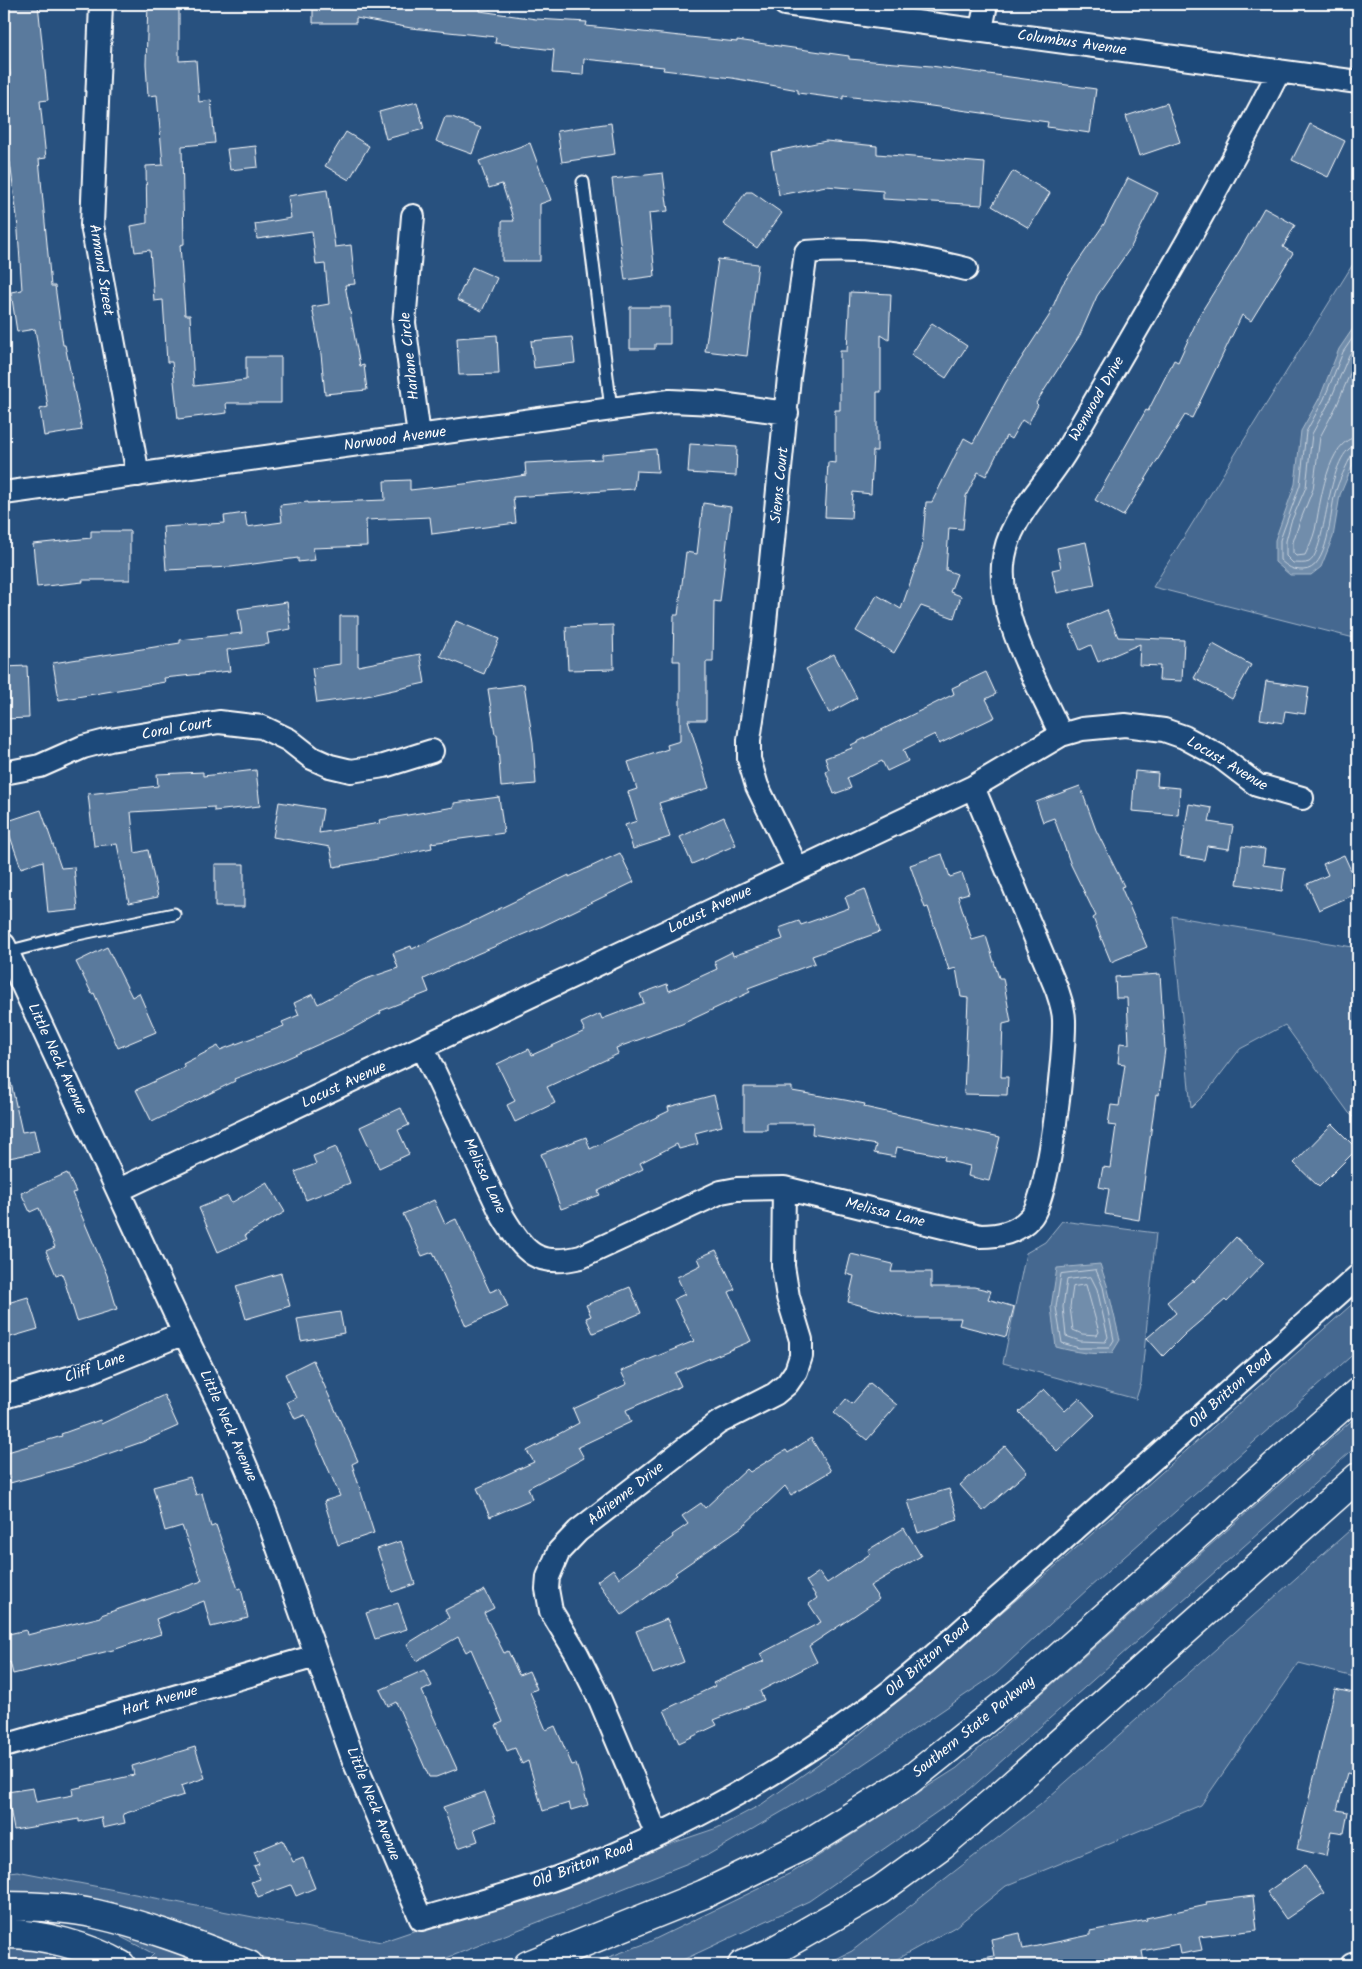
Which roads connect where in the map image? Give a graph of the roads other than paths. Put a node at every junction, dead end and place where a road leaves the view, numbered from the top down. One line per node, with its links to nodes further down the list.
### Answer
1 (101, 4): 13 (street, Armand Street)
2 (786, 4): 4 (street, Columbus Avenue)
3 (986, 4): 4 (street)
4 (981, 30): 5 (street, Columbus Avenue)
5 (1280, 72): 6 (street, Columbus Avenue); 15 (street, Wenwood Drive)
6 (1358, 82)
7 (583, 182): 10 (lane)
8 (413, 216): 12 (street, Harlane Circle)
9 (966, 269): 11 (street, Siems Court)
10 (611, 409): 11 (street, Norwood Avenue); 12 (street, Norwood Avenue)
11 (787, 413): 20 (street, Siems Court)
12 (419, 436): 13 (street, Norwood Avenue)
13 (138, 475): 14 (street, Norwood Avenue)
14 (4, 493)
15 (1061, 735): 18 (street, Locust Avenue); 19 (street, Locust Avenue)
16 (432, 751): 17 (street, Coral Court)
17 (4, 774)
18 (973, 787): 20 (street, Locust Avenue); 24 (street, Melissa Lane)
19 (1302, 798)
20 (797, 868): 23 (street, Locust Avenue)
21 (174, 914): 22 (lane)
22 (5, 949): 25 (street, Little Neck Avenue)
23 (423, 1048): 24 (street, Melissa Lane); 25 (street, Locust Avenue)
24 (784, 1188): 33 (street, Adrienne Drive)
25 (119, 1190): 27 (street, Little Neck Avenue)
26 (1358, 1276): 33 (street, Old Britton Road)
27 (184, 1333): 29 (street, Cliff Lane); 31 (street, Little Neck Avenue)
28 (1358, 1392): 40 (highway, Southern State Parkway)
29 (4, 1397)
30 (1358, 1476): 41 (highway)
31 (316, 1656): 32 (street, Hart Avenue); 35 (street, Little Neck Avenue)
32 (4, 1746)
33 (658, 1835): 35 (street, Old Britton Road)
34 (4, 1906): 39 (highway)
35 (421, 1919)
36 (4, 1934): 38 (highway)
37 (1358, 1963): 42 (street)
38 (120, 1965)
39 (249, 1965)
40 (528, 1965)
41 (742, 1965)
42 (1352, 1965)

